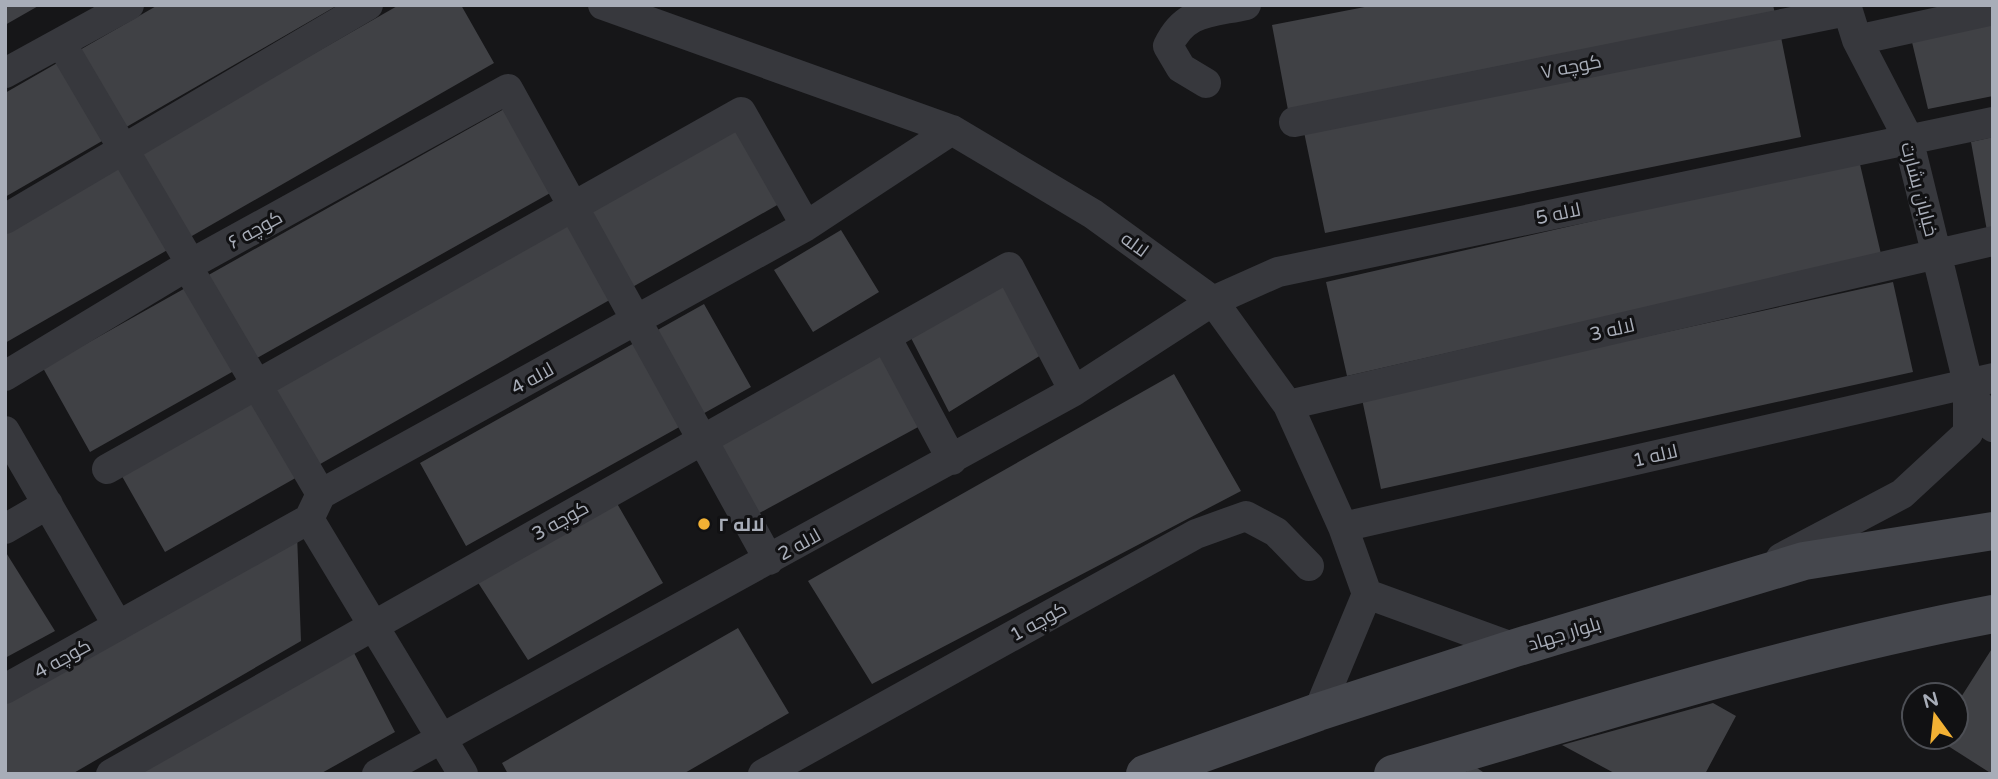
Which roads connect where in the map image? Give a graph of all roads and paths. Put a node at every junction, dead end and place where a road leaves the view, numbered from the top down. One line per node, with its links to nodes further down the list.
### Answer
1 (129, 5): 8 (street)
2 (368, 5): 15 (street)
3 (603, 5): 13 (street, لاله)
4 (1246, 5): 10 (street)
5 (1847, 8): 7 (street, خیابان بشارت); 11 (street, کوچه ۷)
6 (1993, 10): 7 (street)
7 (1857, 40): 14 (street, خیابان بشارت)
8 (61, 43): 9 (street); 15 (street)
9 (5, 74)
10 (1206, 83)
11 (1294, 122)
12 (1993, 122): 14 (street, لاله 5)
13 (952, 130): 18 (street, لاله 4); 22 (street, لاله)
14 (1908, 138): 20 (street, خیابان بشارت); 22 (street, لاله 5)
15 (126, 150): 17 (street); 21 (street)
16 (572, 206): 18 (street); 21 (street, کوچه ۶); 23 (street); 27 (street)
17 (5, 219)
18 (806, 226): 23 (street, لاله 4)
19 (1993, 241): 20 (street, لاله 3)
20 (1936, 252): 26 (street, خیابان بشارت); 29 (street, لاله 3)
21 (189, 265): 25 (street, کوچه ۶); 27 (street)
22 (1213, 301): 28 (street, لاله 2); 29 (street, لاله)
23 (636, 321): 32 (street); 36 (street, لاله 4)
24 (886, 337): 28 (street, کوچه 3); 32 (street, کوچه 3); 33 (street)
25 (5, 376)
26 (1980, 381): 30 (street, خیابان بشارت); 37 (street, لاله 1); 42 (street, خیابان بشارت)
27 (258, 386): 34 (street); 36 (street)
28 (1074, 391): 33 (street, لاله 2)
29 (1288, 405): 37 (street, لاله)
30 (1993, 427)
31 (5, 431): 35 (street)
32 (704, 440): 40 (street); 45 (street, کوچه 3)
33 (952, 460): 40 (street, لاله 2)
34 (107, 469)
35 (48, 504): 38 (street); 46 (street)
36 (315, 507): 45 (street); 46 (street, لاله 4)
37 (1343, 527): 43 (street, لاله)
38 (5, 529)
39 (1993, 531): 42 (main road, بلوار جهاد)
40 (769, 560): 50 (street, لاله 2)
41 (1309, 566): 54 (street, کوچه 1)
42 (1738, 581): 47 (main road, بلوار جهاد)
43 (1367, 594): 47 (street); 49 (street)
44 (1993, 614): 56 (main road)
45 (371, 625): 50 (street); 51 (street, کوچه 3)
46 (118, 626): 48 (street, کوچه 4)
47 (1515, 648): 49 (main road, بلوار جهاد)
48 (5, 689)
49 (1318, 712): 55 (main road, بلوار جهاد)
50 (441, 738): 52 (street, لاله 2); 53 (street)
51 (111, 774)
52 (377, 774)
53 (463, 774)
54 (763, 774)
55 (1145, 774)
56 (1393, 774)

